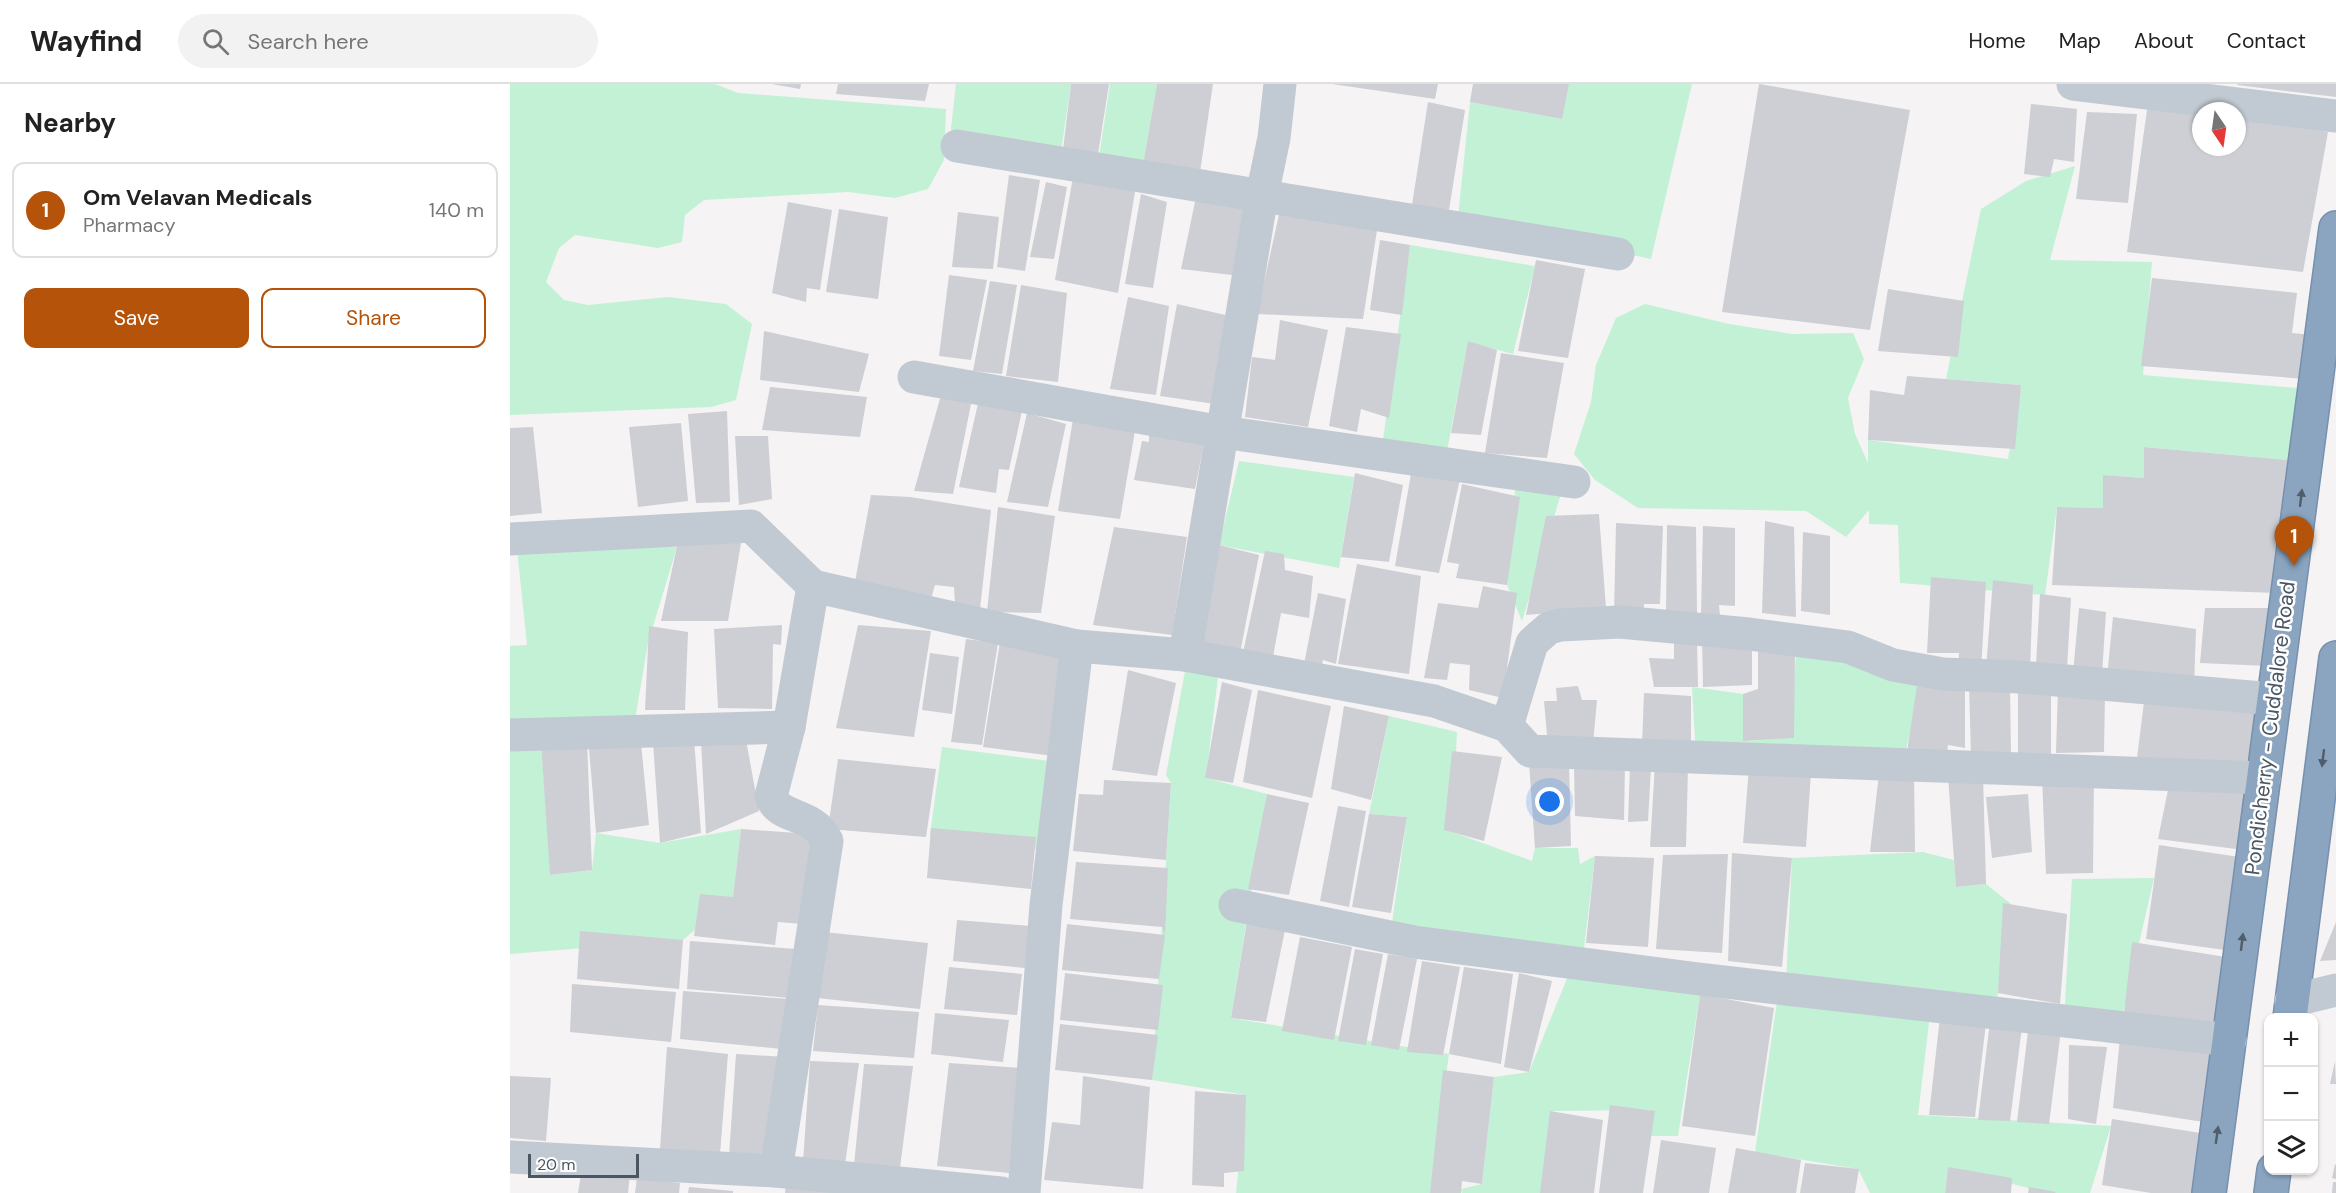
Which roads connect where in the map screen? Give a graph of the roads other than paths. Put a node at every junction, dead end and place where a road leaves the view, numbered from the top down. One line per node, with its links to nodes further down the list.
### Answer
1 (1280, 84): 5 (street)
2 (2073, 84): 3 (street)
3 (2336, 116)
4 (957, 146): 5 (street)
5 (1262, 195): 7 (street); 9 (street)
6 (2336, 228): 16 (highway, Pondicherry - Cuddalore Road, one-way to 6)
7 (1618, 254)
8 (914, 377): 9 (street)
9 (1222, 432): 10 (street); 14 (street)
10 (1574, 482)
11 (510, 539): 12 (street)
12 (813, 586): 13 (street); 18 (street)
13 (1077, 646): 14 (street); 29 (street)
14 (1185, 655): 17 (street)
15 (2335, 672): 23 (highway, one-way to 23)
16 (2274, 699): 17 (street); 20 (highway, Pondicherry - Cuddalore Road)
17 (1507, 726): 20 (street)
18 (789, 727): 19 (street); 26 (street)
19 (510, 735)
20 (2264, 778): 24 (highway, Pondicherry - Cuddalore Road, one-way to 20)
21 (1235, 905): 24 (street)
22 (2336, 990): 23 (street)
23 (2290, 1009)
24 (2230, 1040): 30 (highway, Pondicherry - Cuddalore Road, one-way to 24)
25 (510, 1157): 26 (street)
26 (776, 1171): 28 (street)
27 (2273, 1175): 31 (highway)
28 (1001, 1193)
29 (1024, 1193)
30 (2209, 1193)
31 (2271, 1193)

